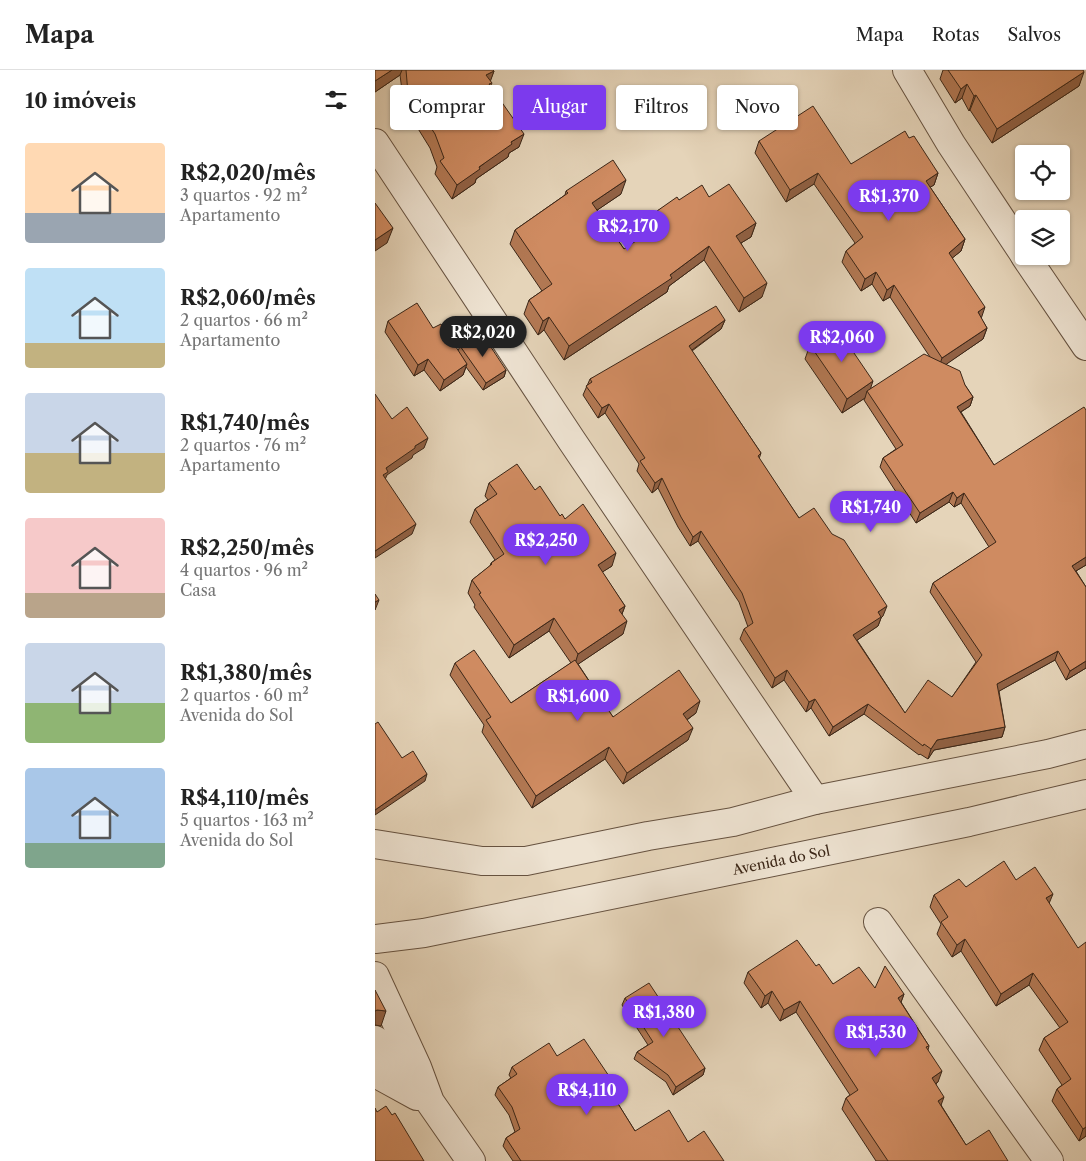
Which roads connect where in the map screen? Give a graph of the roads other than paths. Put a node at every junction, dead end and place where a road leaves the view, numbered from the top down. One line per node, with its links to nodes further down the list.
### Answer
1 (907, 70): 3 (street)
2 (375, 142): 8 (street)
3 (1015, 241)
4 (1031, 265): 5 (street)
5 (1086, 346)
6 (1086, 744): 8 (street)
7 (1086, 794): 11 (street, Avenida do Sol)
8 (815, 800): 9 (street)
9 (375, 844)
10 (878, 922): 17 (street)
11 (375, 940)
12 (375, 977): 15 (street)
13 (375, 1040): 15 (street)
14 (375, 1073): 15 (street)
15 (428, 1101): 16 (street)
16 (471, 1161)
17 (1049, 1161)

